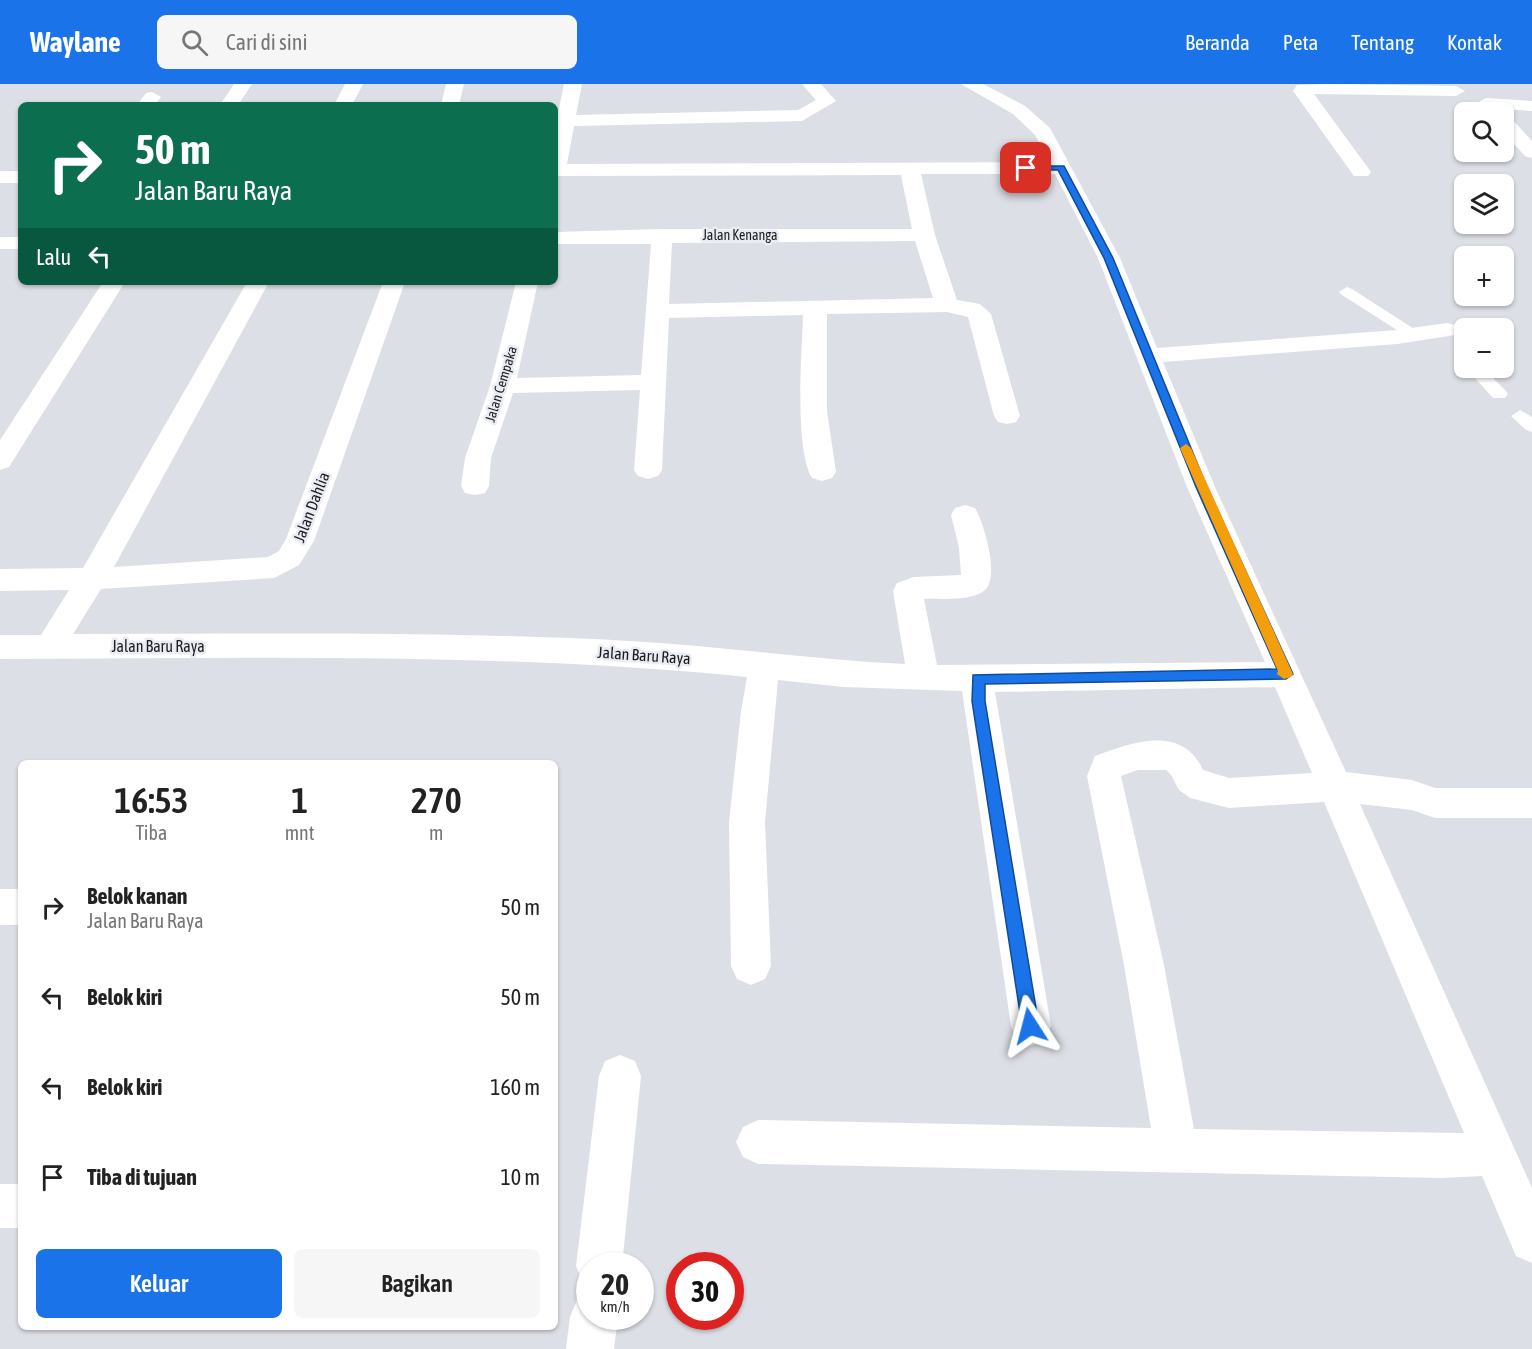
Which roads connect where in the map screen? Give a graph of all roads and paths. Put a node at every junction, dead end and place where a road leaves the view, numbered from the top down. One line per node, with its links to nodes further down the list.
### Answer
1 (243, 84): 8 (street)
2 (354, 84): 9 (street)
3 (456, 84): 10 (street)
4 (573, 84): 14 (street)
5 (811, 84): 14 (street)
6 (970, 84): 19 (street)
7 (1457, 86): 11 (street); 23 (street)
8 (231, 102)
9 (345, 102)
10 (451, 102)
11 (1477, 102)
12 (1532, 106): 13 (street)
13 (1514, 107)
14 (566, 121): 18 (street)
15 (1514, 133): 17 (street)
16 (1514, 151): 20 (street)
17 (1532, 152)
18 (558, 160)
19 (1061, 168): 22 (street); 39 (street)
20 (1532, 169)
21 (558, 170): 22 (street)
22 (910, 170): 27 (street)
23 (1361, 172)
24 (0, 177): 25 (street)
25 (18, 177)
26 (662, 235): 27 (street, Jalan Kenanga); 28 (street, Jalan Kenanga); 36 (street)
27 (924, 235): 34 (street)
28 (558, 238)
29 (112, 285): 45 (street)
30 (256, 285): 50 (street)
31 (393, 285): 50 (street, Jalan Dahlia)
32 (526, 285): 42 (street, Jalan Cempaka)
33 (1347, 292): 38 (lane)
34 (947, 305): 35 (street); 44 (street)
35 (815, 309): 36 (street); 47 (street)
36 (656, 311): 41 (street)
37 (1447, 330): 38 (street)
38 (1414, 334): 39 (street)
39 (1148, 356): 55 (street)
40 (1484, 378): 43 (lane)
41 (652, 382): 42 (street); 46 (street)
42 (503, 386): 48 (street, Jalan Cempaka)
43 (1499, 394)
44 (1007, 416)
45 (0, 461)
46 (648, 470)
47 (822, 472)
48 (475, 486)
49 (964, 515): 56 (street)
50 (92, 579): 51 (street, Jalan Dahlia); 52 (street)
51 (0, 580)
52 (50, 646): 53 (street, Jalan Baru Raya); 54 (street, Jalan Baru Raya)
53 (0, 647)
54 (765, 665): 56 (street, Jalan Baru Raya); 62 (street)
55 (1286, 674): 57 (street, Jalan Baru Raya); 58 (street)
56 (923, 677): 57 (street, Jalan Baru Raya)
57 (978, 679): 63 (street)
58 (1335, 786): 59 (street); 66 (street); 67 (street)
59 (1532, 803)
60 (0, 907): 61 (street)
61 (18, 907)
62 (751, 966)
63 (1030, 1026)
64 (620, 1076): 71 (street)
65 (758, 1142): 66 (street)
66 (1176, 1150): 67 (street)
67 (1494, 1154): 70 (street)
68 (0, 1206): 69 (street)
69 (18, 1206)
70 (1532, 1240)
71 (601, 1252)
72 (592, 1330): 73 (street)
73 (590, 1349)

